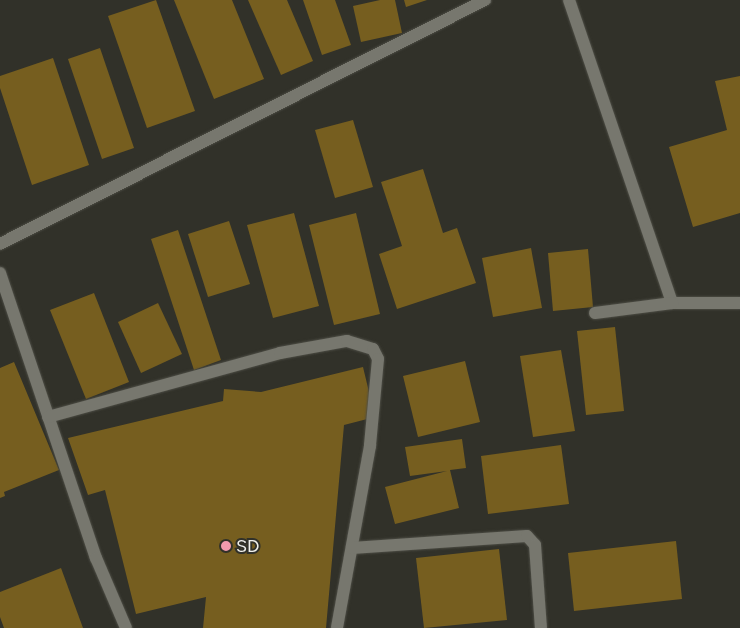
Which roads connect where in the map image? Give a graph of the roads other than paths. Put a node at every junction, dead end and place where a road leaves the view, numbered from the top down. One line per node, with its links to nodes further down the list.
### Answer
1 (485, 0): 3 (street)
2 (569, 0): 5 (street)
3 (0, 244)
4 (0, 274): 8 (street)
5 (672, 303): 6 (street); 7 (street)
6 (740, 303)
7 (595, 312)
8 (48, 417): 9 (street); 10 (street)
9 (352, 548): 11 (street); 12 (street)
10 (126, 628)
11 (338, 628)
12 (541, 628)

